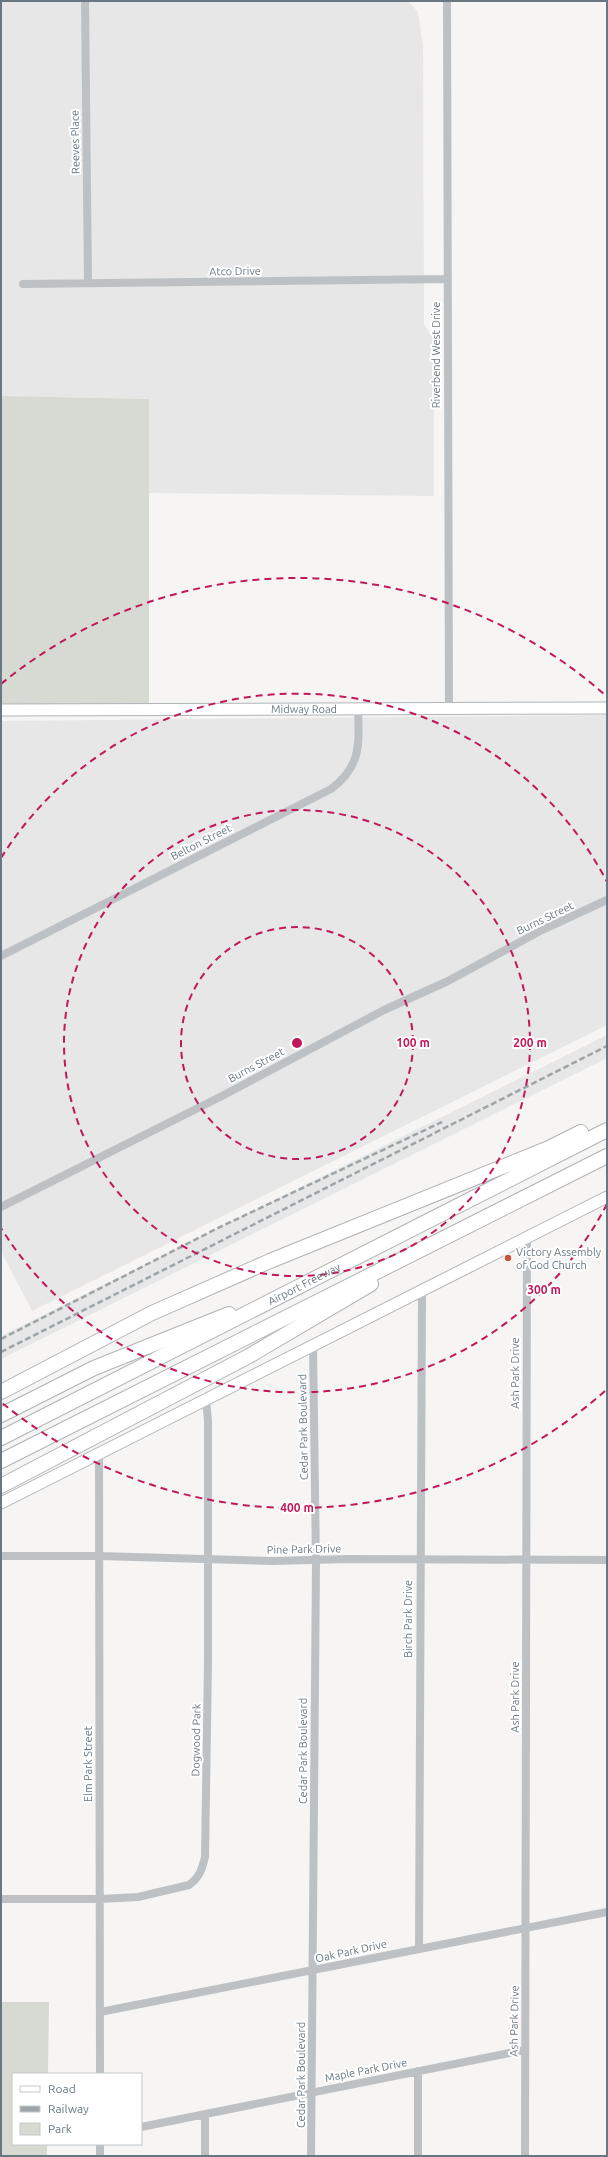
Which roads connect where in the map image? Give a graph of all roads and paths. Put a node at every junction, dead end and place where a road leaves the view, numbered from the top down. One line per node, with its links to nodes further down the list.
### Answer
1 (85, 1): 4 (street, Reeves Place)
2 (447, 1): 3 (street, Riverbend West Drive)
3 (447, 279): 4 (street, Atco Drive); 8 (street, Riverbend West Drive)
4 (88, 283): 5 (street, Atco Drive)
5 (24, 284)
6 (607, 708): 8 (main road, Midway Road)
7 (358, 709): 8 (main road, Midway Road); 9 (main road, Midway Road); 11 (street, Belton Street)
8 (449, 709)
9 (1, 710)
10 (607, 900): 16 (street, Burns Street)
11 (1, 956)
12 (607, 1120): 22 (highway)
13 (607, 1130): 19 (highway, Airport Freeway)
14 (607, 1156): 18 (highway, Airport Freeway)
15 (607, 1197): 17 (main road)
16 (1, 1207)
17 (527, 1238): 20 (main road); 35 (street, Ash Park Drive)
18 (408, 1256): 27 (highway, Airport Freeway); 28 (highway)
19 (313, 1280): 24 (highway); 25 (highway, Airport Freeway)
20 (422, 1290): 21 (main road); 34 (street, Birch Park Drive)
21 (313, 1345): 23 (main road); 33 (street, Cedar Park Boulevard)
22 (1, 1392)
23 (206, 1399): 26 (main road); 32 (street, Dogwood Park)
24 (1, 1414)
25 (1, 1438)
26 (99, 1453): 29 (main road); 31 (street, Elm Park Street)
27 (1, 1462)
28 (1, 1486)
29 (1, 1503)
30 (1, 1556): 31 (street, Pine Park Drive)
31 (99, 1556): 32 (street, Pine Park Drive); 38 (street, Elm Park Street)
32 (208, 1559): 33 (street, Pine Park Drive); 38 (street, Dogwood Park)
33 (316, 1560): 34 (street, Pine Park Drive); 42 (street, Cedar Park Boulevard)
34 (420, 1560): 35 (street, Pine Park Drive); 41 (street, Birch Park Drive)
35 (526, 1560): 36 (street, Pine Park Drive); 40 (street, Ash Park Drive)
36 (607, 1560)
37 (1, 1899): 38 (street, Dogwood Park)
38 (100, 1899): 43 (street, Elm Park Street)
39 (607, 1912): 40 (street, Oak Park Drive)
40 (526, 1929): 41 (street, Oak Park Drive); 44 (street, Ash Park Drive)
41 (419, 1949): 42 (street, Oak Park Drive)
42 (313, 1970): 43 (street, Oak Park Drive); 47 (street, Cedar Park Boulevard)
43 (100, 2012): 46 (street, Elm Park Street)
44 (524, 2050): 45 (street, Maple Park Drive); 55 (street, Ash Park Drive)
45 (418, 2071): 47 (street, Maple Park Drive); 54 (street)
46 (100, 2073)
47 (312, 2092): 48 (street, Maple Park Drive); 53 (street, Cedar Park Boulevard)
48 (205, 2114): 49 (street, Maple Park Drive); 52 (street)
49 (142, 2127)
50 (100, 2145): 51 (street)
51 (100, 2156)
52 (205, 2156)
53 (311, 2156)
54 (418, 2156)
55 (525, 2156)

